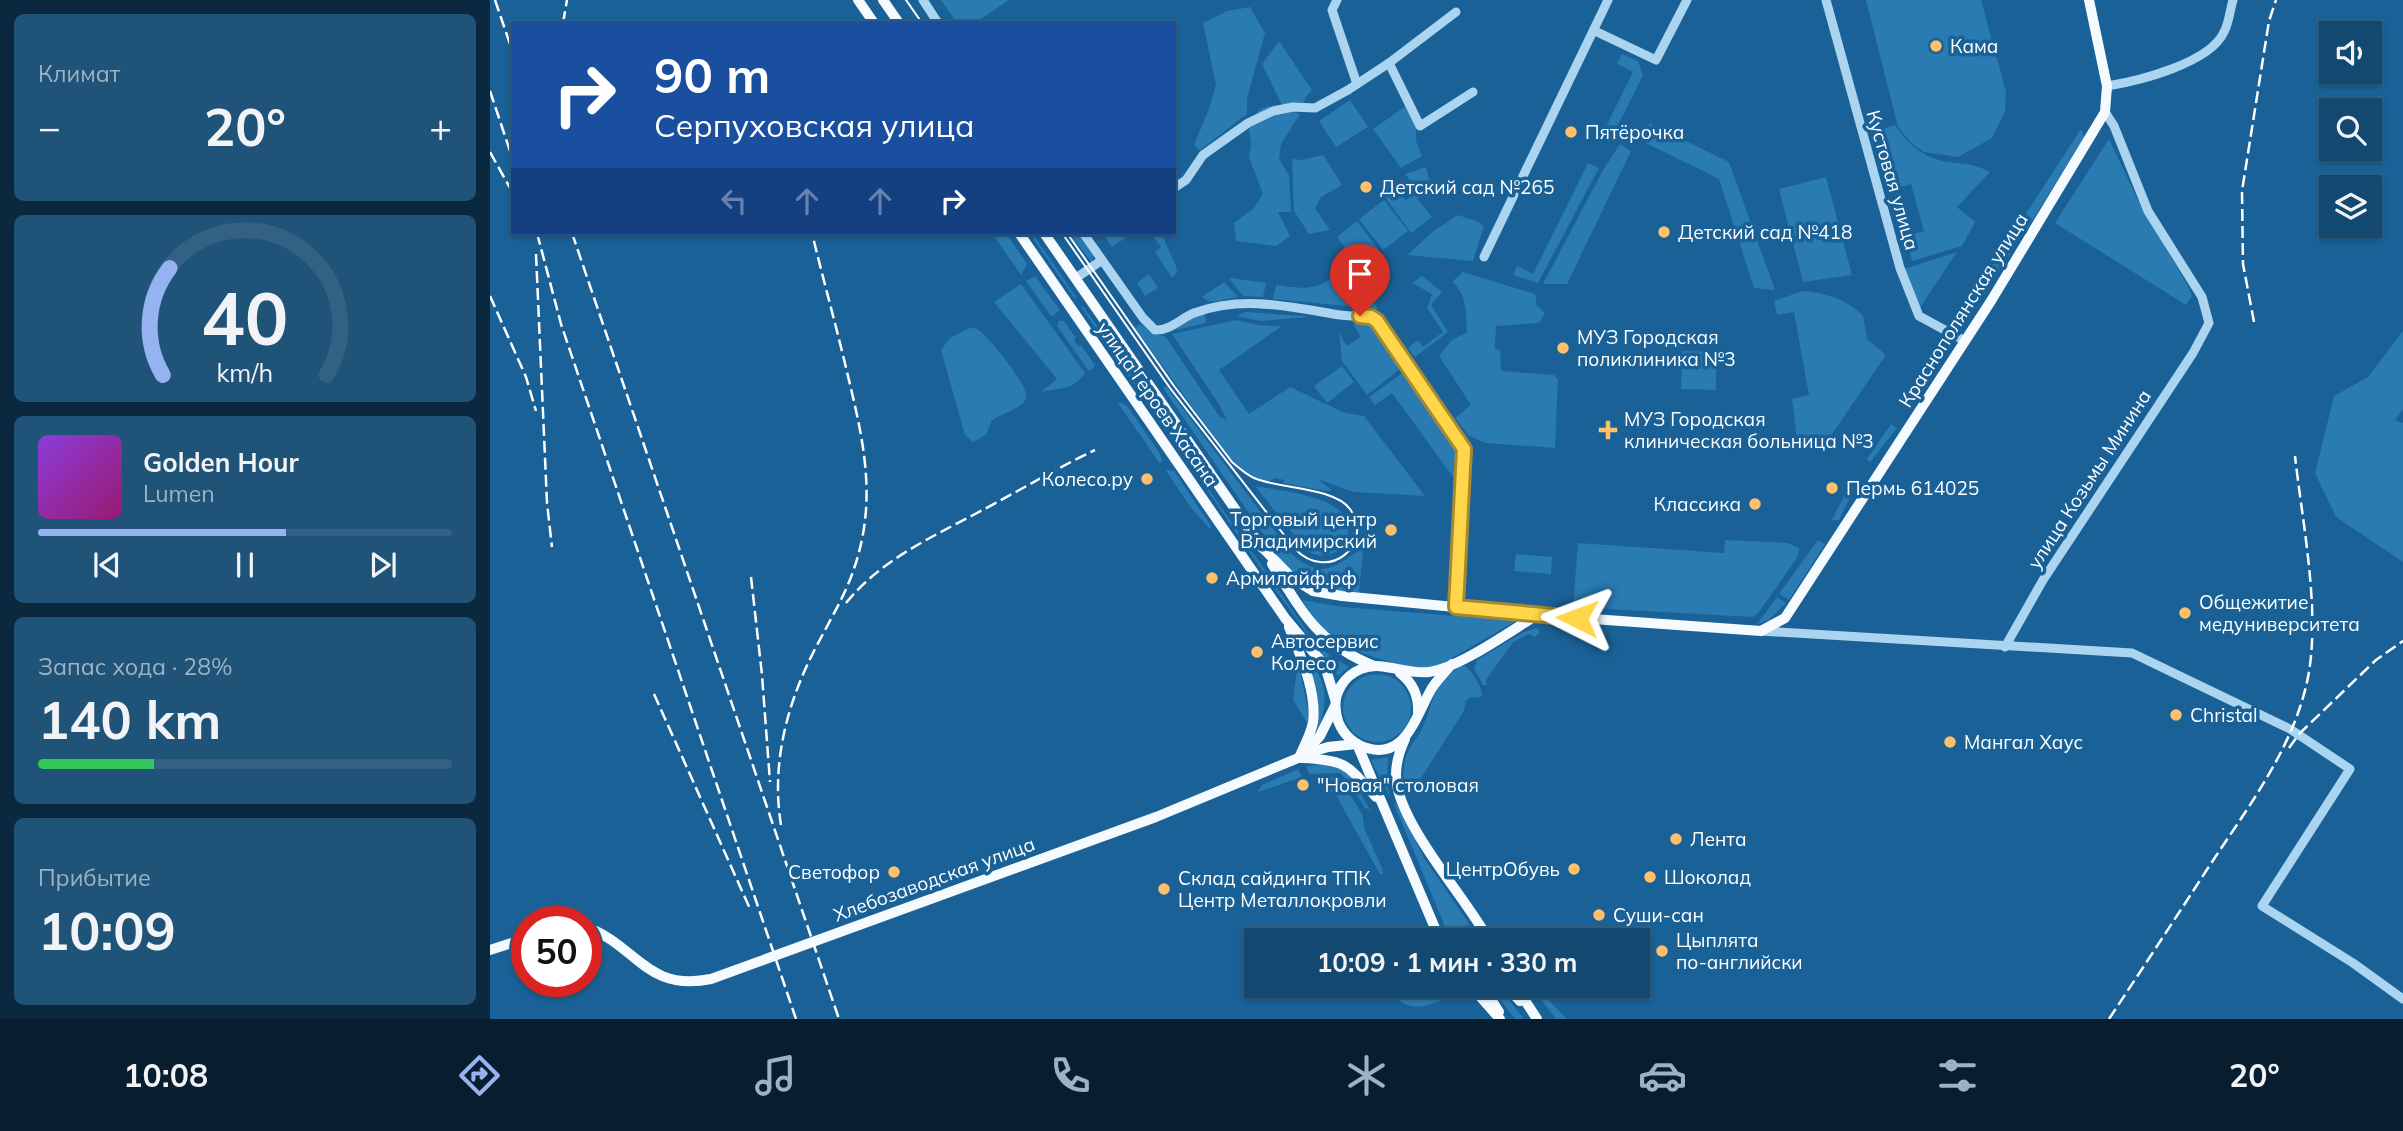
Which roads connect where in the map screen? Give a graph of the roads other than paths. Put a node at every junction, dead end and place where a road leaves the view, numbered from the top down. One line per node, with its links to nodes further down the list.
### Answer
1 (858, 0): 11 (main road)
2 (883, 0): 12 (main road)
3 (923, 0): 13 (street)
4 (1337, 0): 16 (street)
5 (1608, 0): 14 (street)
6 (1687, 0): 14 (street)
7 (1826, 0): 27 (street, Кустовая улица)
8 (2090, 0): 17 (main road, Краснополянская улица)
9 (2233, 0): 17 (street)
10 (1456, 12): 15 (street)
11 (873, 21)
12 (898, 21)
13 (938, 21)
14 (1595, 31): 24 (street)
15 (1389, 63): 16 (street); 18 (street)
16 (1357, 84): 20 (street)
17 (2107, 86): 19 (main road, Краснополянская улица)
18 (1473, 92)
19 (2105, 112): 27 (main road, Краснополянская улица); 35 (street, улица Козьмы Минина)
20 (1176, 187)
21 (1020, 235): 31 (main road, улица Героев Хасана)
22 (1045, 235): 26 (main road, улица Героев Хасана)
23 (1085, 235): 25 (street)
24 (1484, 257)
25 (1102, 260): 26 (street); 29 (street)
26 (1076, 278): 28 (main road, улица Героев Хасана)
27 (1965, 341): 32 (main road, Краснополянская улица)
28 (1259, 544): 29 (main road); 37 (main road, улица Героев Хасана)
29 (1456, 607): 30 (main road)
30 (1537, 615): 33 (main road); 36 (main road)
31 (1285, 618): 39 (main road, улица Героев Хасана); 43 (main road)
32 (1785, 618): 33 (main road, Краснополянская улица); 34 (street)
33 (1761, 631): 34 (street)
34 (1791, 632): 35 (street)
35 (2005, 647): 54 (street)
36 (1452, 664): 38 (main road); 40 (main road)
37 (1374, 666): 38 (main road); 39 (main road)
38 (1396, 670): 40 (main road)
39 (1335, 703): 42 (main road); 43 (main road)
40 (1418, 716): 41 (main road)
41 (1407, 736): 42 (main road); 46 (main road)
42 (1357, 744): 43 (main road, Хлебозаводская улица); 44 (main road)
43 (1299, 758): 44 (main road); 47 (main road, Хлебозаводская улица)
44 (1383, 805): 45 (main road)
45 (1435, 928)
46 (1481, 928)
47 (602, 935)
48 (511, 943): 49 (main road)
49 (490, 950)
50 (1482, 998): 56 (main road)
51 (1490, 998): 56 (main road)
52 (1518, 998): 55 (main road)
53 (1523, 998): 55 (main road)
54 (2403, 999)
55 (1534, 1015)
56 (1502, 1019)

